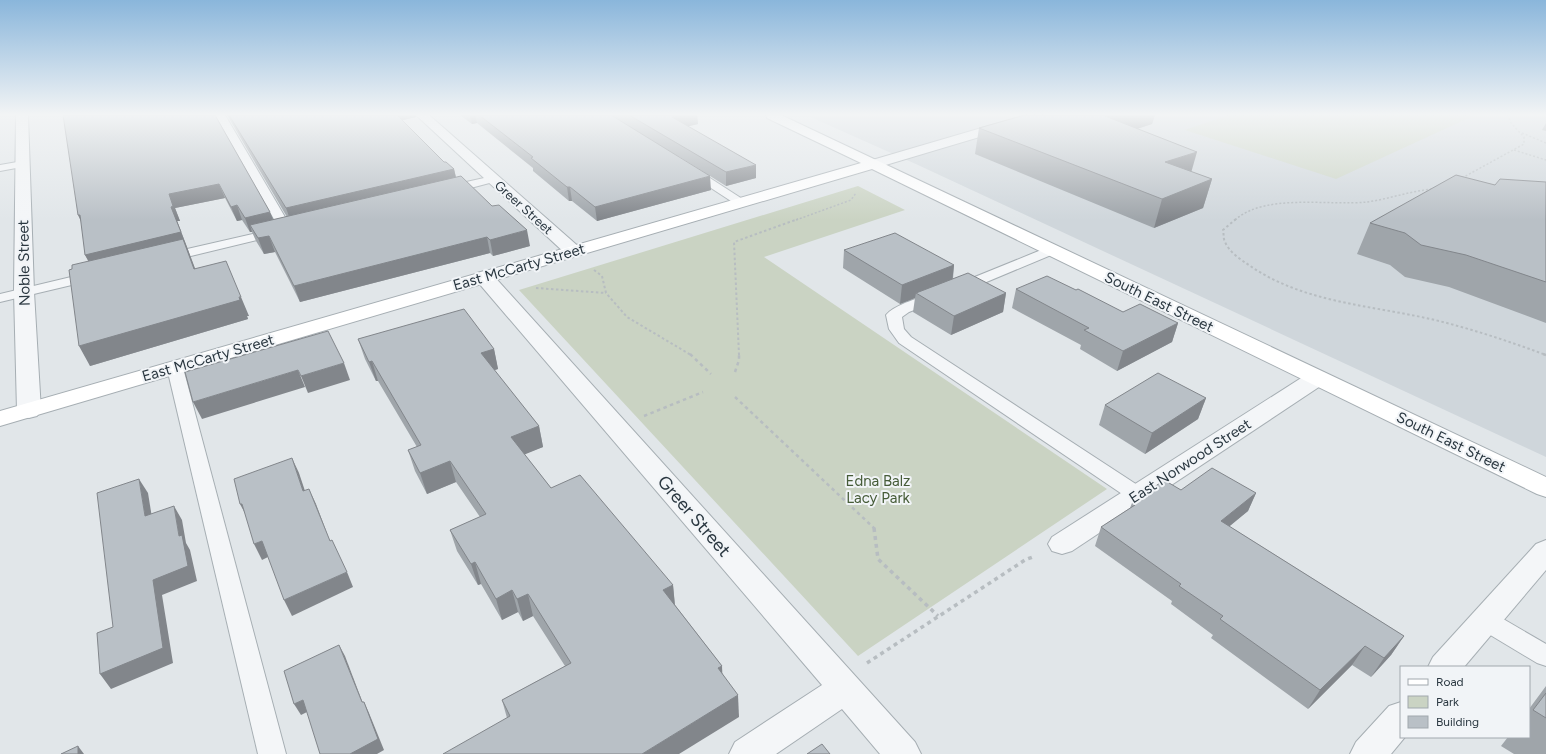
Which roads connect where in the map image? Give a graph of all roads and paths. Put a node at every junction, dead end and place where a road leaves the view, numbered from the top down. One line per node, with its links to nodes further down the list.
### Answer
1 (22, 150): 8 (street, Noble Street)
2 (240, 150): 19 (lane)
3 (461, 150): 12 (street, Greer Street)
4 (845, 150): 9 (main road, South East Street)
5 (920, 150): 9 (street, East McCarty Street)
6 (1513, 150): 7 (path); 13 (path)
7 (1546, 160)
8 (22, 164): 11 (lane); 26 (street, Noble Street)
9 (874, 164): 17 (main road, East McCarty Street); 20 (main road, South East Street)
10 (682, 165): 17 (lane)
11 (0, 168)
12 (493, 179): 16 (lane); 21 (street, Greer Street)
13 (1460, 179)
14 (860, 188): 31 (path)
15 (1439, 188): 29 (path)
16 (439, 192)
17 (741, 202): 21 (main road, East McCarty Street)
18 (301, 225): 19 (lane)
19 (286, 229): 22 (lane)
20 (1051, 250): 33 (main road, South East Street); 40 (lane)
21 (573, 252): 24 (main road, East McCarty Street); 27 (path)
22 (156, 260)
23 (103, 273): 26 (lane)
24 (484, 277): 30 (main road, East McCarty Street); 38 (street, Greer Street)
25 (533, 287): 27 (path)
26 (24, 292): 28 (lane); 36 (street, Noble Street)
27 (606, 293): 32 (path)
28 (0, 298)
29 (1546, 355)
30 (175, 368): 36 (main road, East McCarty Street); 49 (lane)
31 (735, 372)
32 (711, 374)
33 (1316, 378): 39 (main road, South East Street); 40 (street, East Norwood Street)
34 (703, 392): 38 (path)
35 (735, 397): 43 (path)
36 (29, 411): 37 (main road, East McCarty Street)
37 (0, 420)
38 (616, 427): 47 (street, Greer Street)
39 (1546, 488)
40 (1138, 495): 41 (street, East Norwood Street)
41 (1062, 544): 43 (path)
42 (1546, 551): 44 (street)
43 (938, 616): 47 (path)
44 (1485, 620): 45 (lane); 46 (street)
45 (1546, 656)
46 (1445, 666)
47 (855, 676): 50 (street); 51 (street, Greer Street)
48 (1400, 717): 52 (street)
49 (272, 754)
50 (747, 754)
51 (903, 754)
52 (1368, 754)

